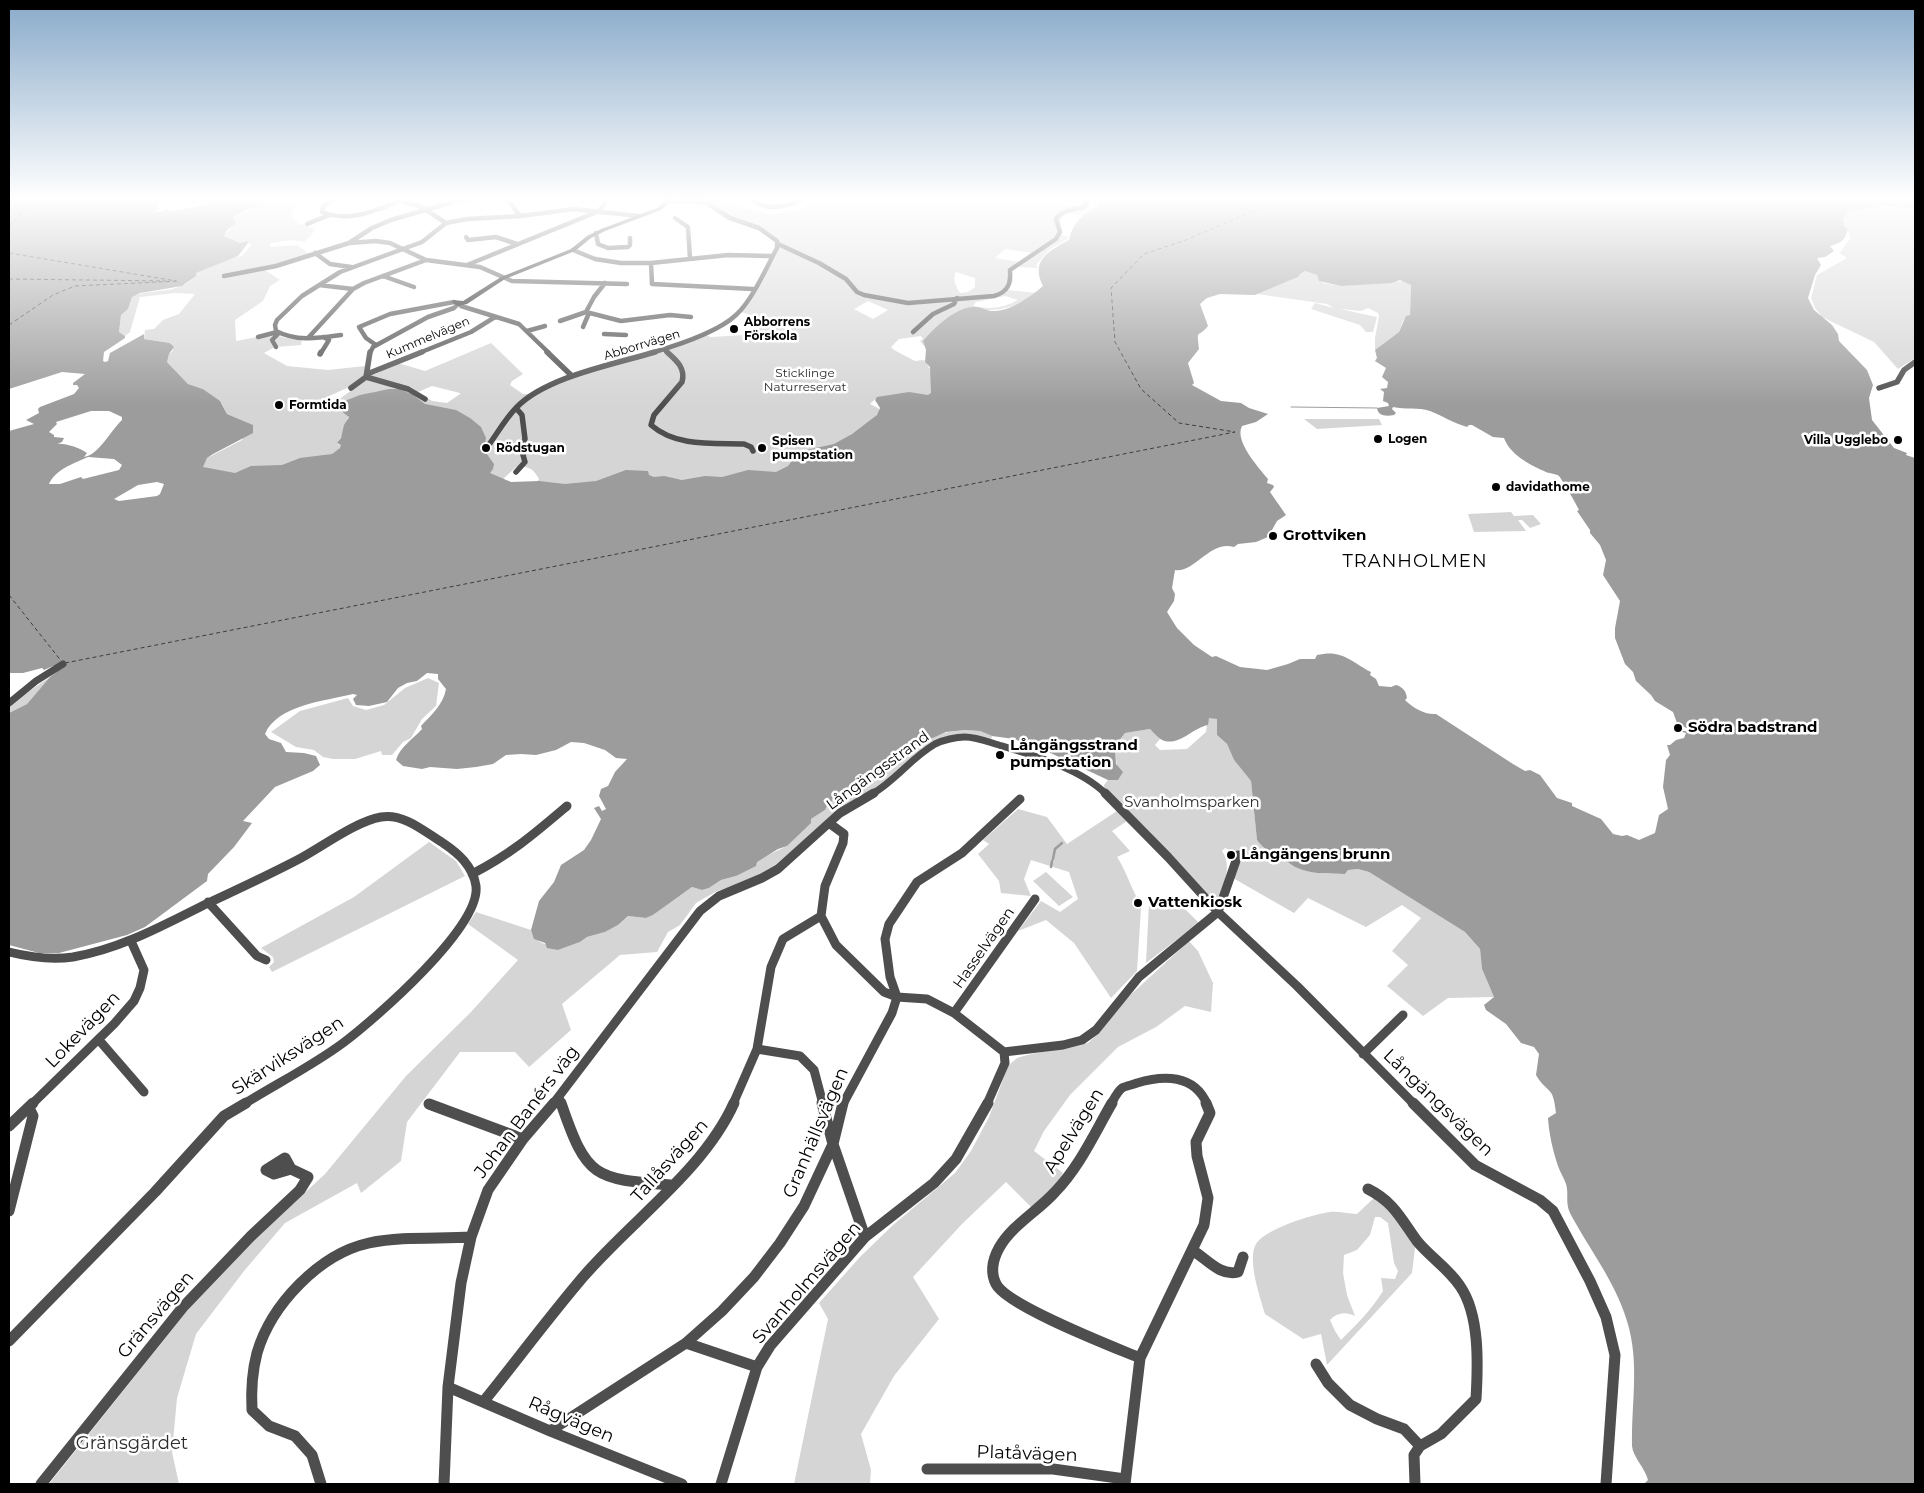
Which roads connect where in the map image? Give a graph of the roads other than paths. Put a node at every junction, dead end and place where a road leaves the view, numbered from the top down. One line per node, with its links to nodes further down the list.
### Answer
1 (274, 267): 10 (street)
2 (353, 267): 15 (street)
3 (408, 267): 11 (street)
4 (478, 267): 12 (street)
5 (532, 267): 12 (street)
6 (651, 267): 18 (street)
7 (765, 267): 18 (street, Abborrvägen)
8 (825, 267): 19 (street)
9 (1016, 267): 19 (street)
10 (224, 276)
11 (382, 276): 16 (street); 17 (street)
12 (504, 278): 13 (street); 20 (street)
13 (605, 283): 14 (street); 21 (street)
14 (628, 284)
15 (319, 285): 17 (street); 30 (street)
16 (414, 287)
17 (353, 289): 37 (street)
18 (753, 289): 40 (street, Abborrvägen)
19 (957, 298): 29 (street)
20 (458, 304): 22 (street); 38 (street); 38 (street)
21 (587, 313): 24 (street); 25 (street); 27 (street)
22 (495, 317): 28 (street); 43 (street, Kummelvägen)
23 (691, 317): 25 (street)
24 (560, 321)
25 (621, 322): 33 (street)
26 (545, 326): 28 (street)
27 (583, 328)
28 (528, 331): 44 (street)
29 (913, 332)
30 (278, 333): 35 (street); 37 (street); 39 (street)
31 (604, 334): 33 (street)
32 (341, 335): 36 (street)
33 (613, 335): 34 (street)
34 (626, 335)
35 (258, 337)
36 (324, 337): 37 (street); 41 (street)
37 (308, 338)
38 (376, 345): 43 (street)
39 (276, 347)
40 (665, 350): 44 (street, Abborrvägen); 50 (street)
41 (320, 354)
42 (1915, 362): 46 (street)
43 (367, 375): 45 (street, Kummelvägen); 47 (street)
44 (572, 376): 48 (street, Abborrvägen)
45 (352, 388)
46 (1879, 388)
47 (424, 399)
48 (516, 408): 49 (street, Abborrvägen); 51 (street)
49 (488, 446)
50 (753, 451)
51 (516, 472)
52 (63, 664): 53 (street)
53 (9, 703)
54 (1020, 799): 67 (street)
55 (567, 806): 58 (street)
56 (829, 823): 61 (street, Långängsstrand); 62 (street, Långängsstrand); 63 (street)
57 (1238, 855): 62 (street)
58 (472, 874): 60 (street); 89 (street, Skärviksvägen)
59 (1035, 899): 68 (street, Hasselvägen)
60 (208, 902): 64 (street); 66 (street)
61 (700, 911): 75 (street, Johan Banérs väg)
62 (1218, 912): 72 (street); 73 (street, Långängsvägen)
63 (821, 916): 67 (street); 71 (street, Tallåsvägen)
64 (131, 941): 65 (street); 70 (street, Lokevägen)
65 (9, 952)
66 (266, 960)
67 (897, 997): 68 (street); 80 (street, Granhällsvägen)
68 (954, 1013): 72 (street)
69 (1403, 1015): 73 (street, Långängsvägen)
70 (98, 1040): 74 (street); 77 (street, Lokevägen)
71 (756, 1048): 80 (street); 82 (street, Tallåsvägen)
72 (1004, 1052): 86 (street, Svanholmsvägen)
73 (1363, 1054): 106 (street, Långängsvägen)
74 (144, 1092)
75 (559, 1097): 79 (street, Johan Banérs väg); 82 (street)
76 (429, 1104): 79 (street)
77 (30, 1108): 78 (street, Lokevägen); 84 (street)
78 (9, 1126)
79 (523, 1139): 85 (street, Johan Banérs väg)
80 (833, 1144): 86 (street); 90 (street, Granhällsvägen)
81 (291, 1169): 100 (street, Gränsvägen)
82 (672, 1185): 95 (street, Tallåsvägen)
83 (1368, 1189): 97 (street)
84 (9, 1211)
85 (471, 1237): 94 (street, Johan Banérs väg); 101 (street)
86 (865, 1238): 93 (street, Svanholmsvägen)
87 (1192, 1250): 88 (street); 91 (street, Apelvägen); 91 (street, Apelvägen)
88 (1243, 1257)
89 (9, 1341)
90 (686, 1343): 93 (street); 96 (street, Granhällsvägen)
91 (1140, 1358): 99 (street, Apelvägen)
92 (1316, 1364): 97 (street)
93 (757, 1367): 104 (street, Svanholmsvägen)
94 (448, 1387): 95 (street, Rågvägen); 102 (street, Johan Banérs väg)
95 (484, 1401): 96 (street, Rågvägen)
96 (550, 1431): 103 (street, Rågvägen)
97 (1420, 1446): 105 (street)
98 (927, 1470): 99 (street, Platåvägen)
99 (1125, 1482)
100 (41, 1484)
101 (321, 1484)
102 (444, 1484)
103 (682, 1484)
104 (721, 1484)
105 (1415, 1484)
106 (1606, 1484)

